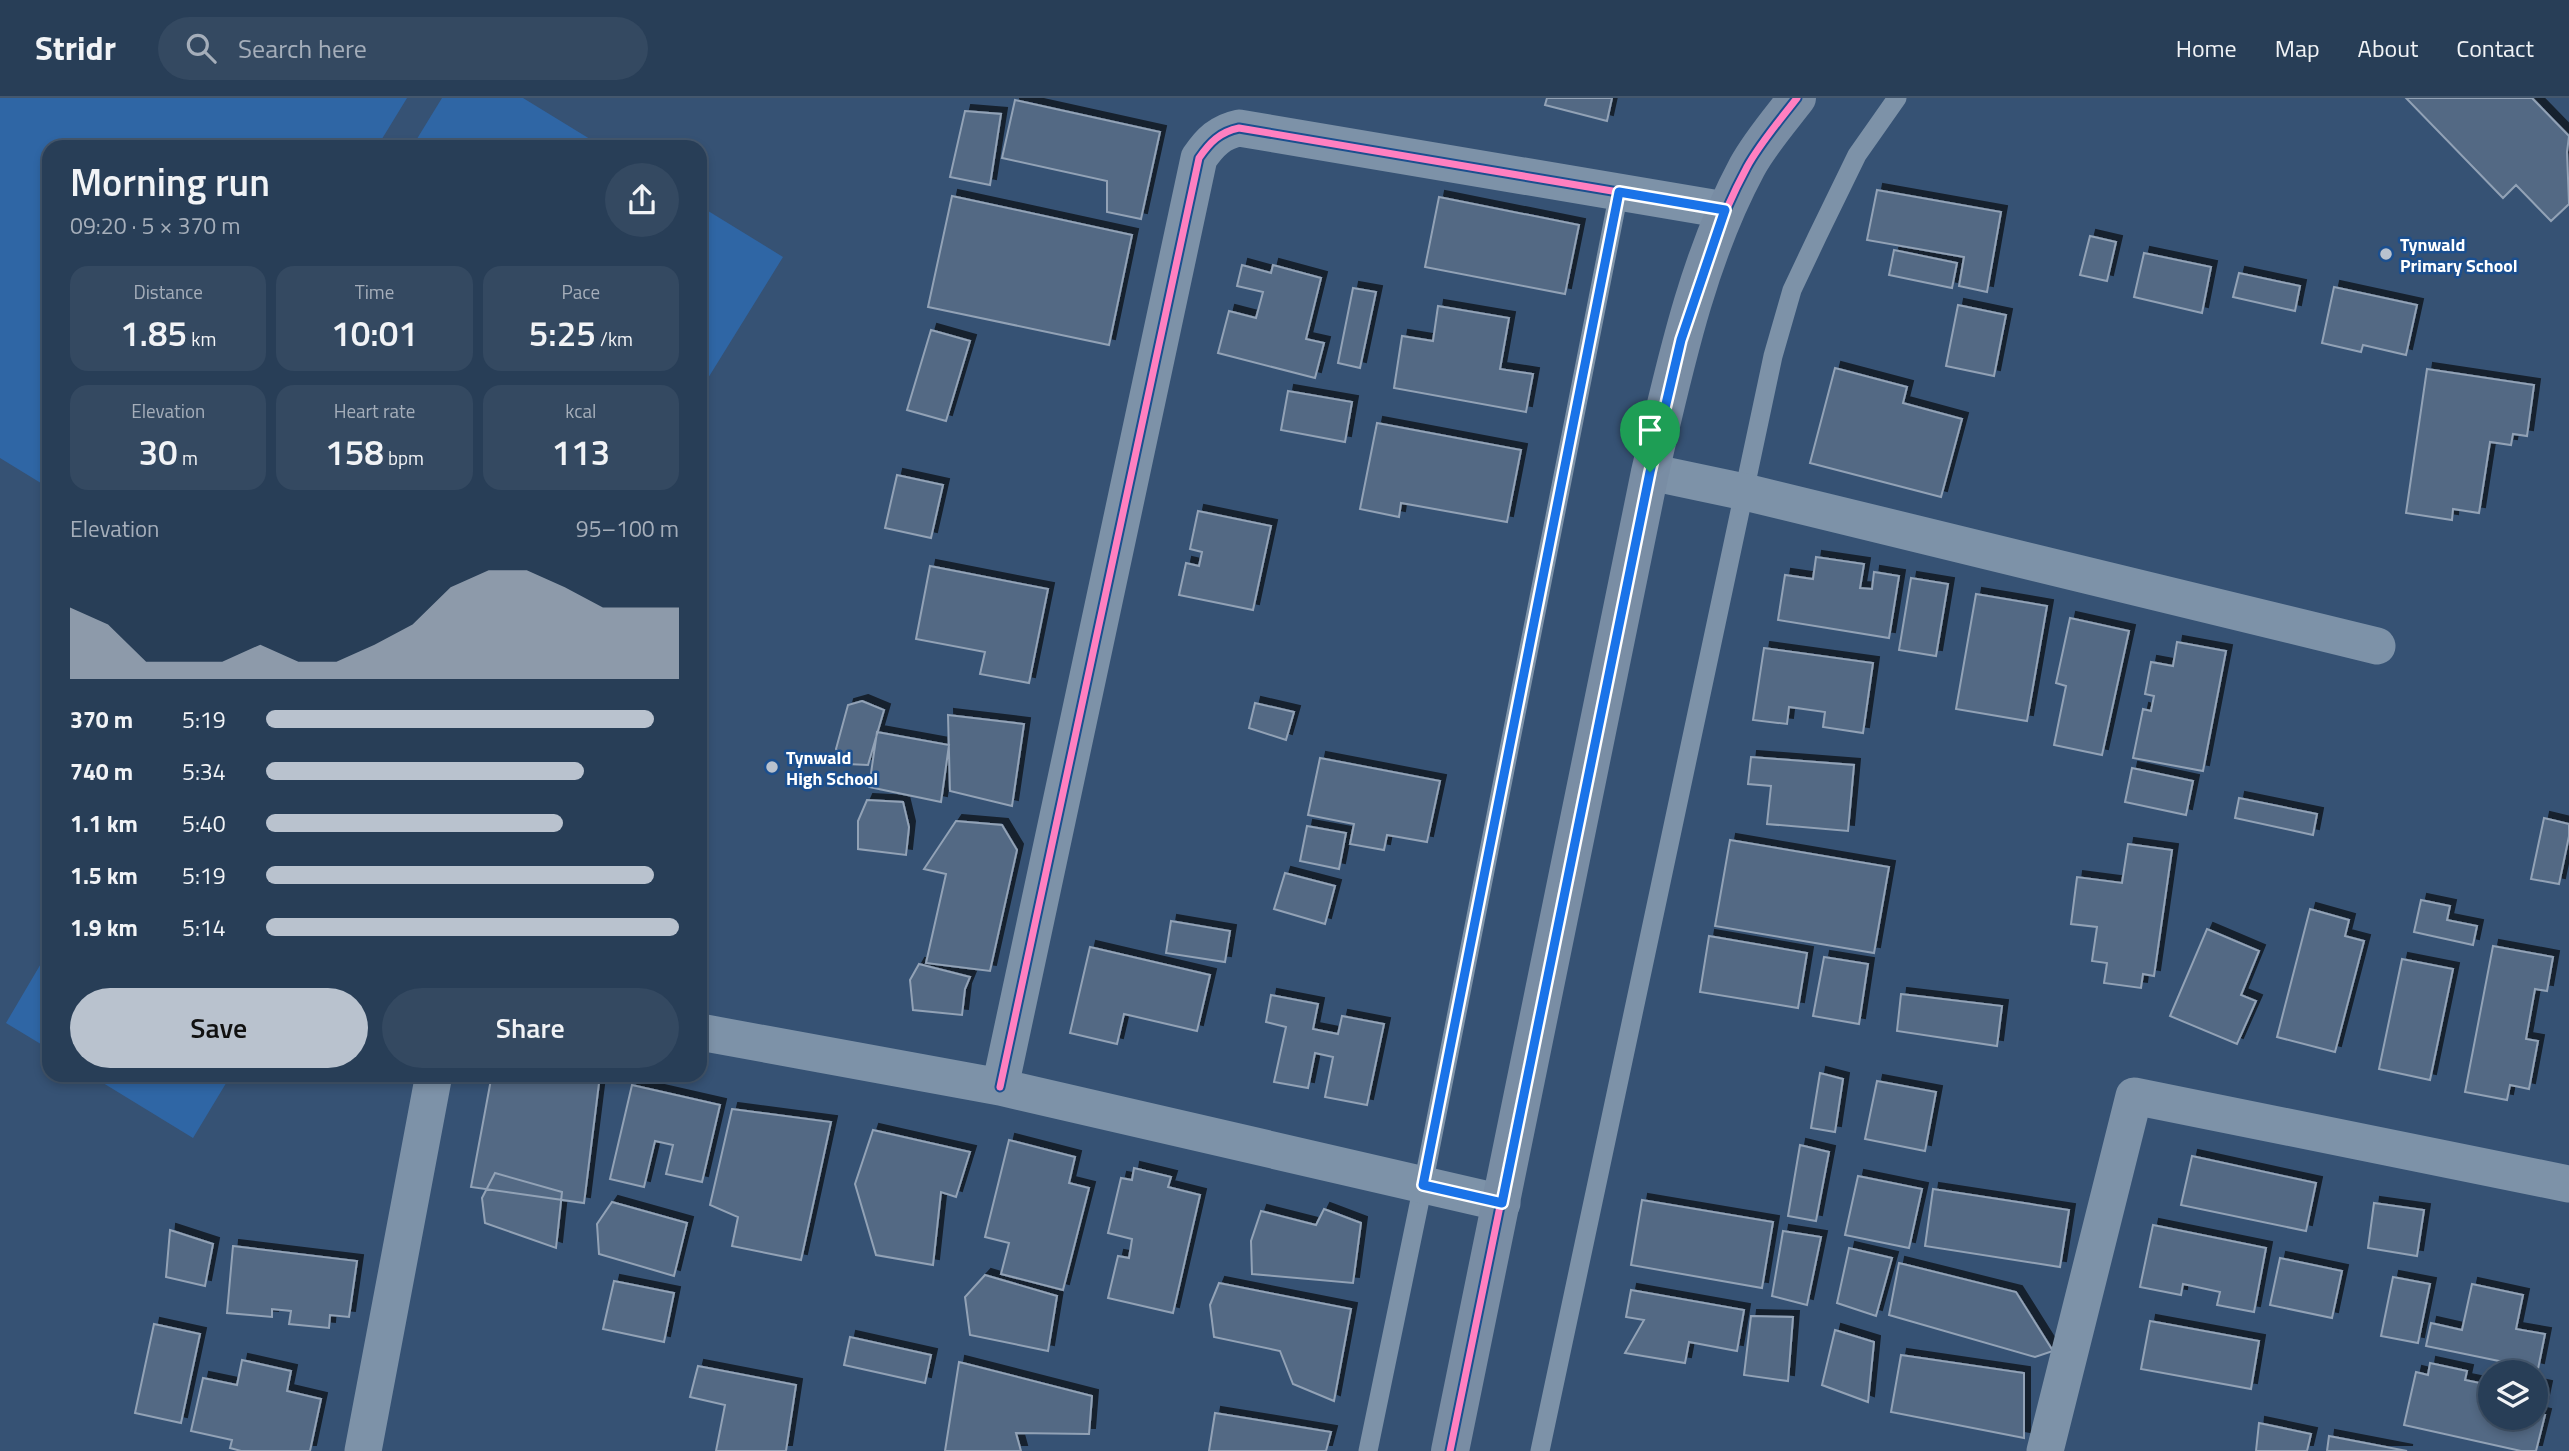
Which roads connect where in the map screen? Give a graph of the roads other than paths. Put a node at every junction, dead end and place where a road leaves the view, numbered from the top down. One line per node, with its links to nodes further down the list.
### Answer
1 (1797, 98): 4 (street)
2 (1897, 98): 6 (lane)
3 (1619, 192): 4 (street); 10 (street); 12 (lane)
4 (1725, 210): 5 (street)
5 (1650, 472): 6 (street); 13 (street)
6 (1745, 492): 7 (street); 17 (lane)
7 (2377, 646)
8 (707, 1033): 10 (street)
9 (432, 1082): 14 (street)
10 (1000, 1087): 12 (street)
11 (2569, 1184): 18 (street)
12 (1423, 1185): 13 (street); 15 (lane)
13 (1502, 1203): 16 (street)
14 (363, 1451)
15 (1368, 1451)
16 (1450, 1451)
17 (1540, 1451)
18 (2045, 1451)

